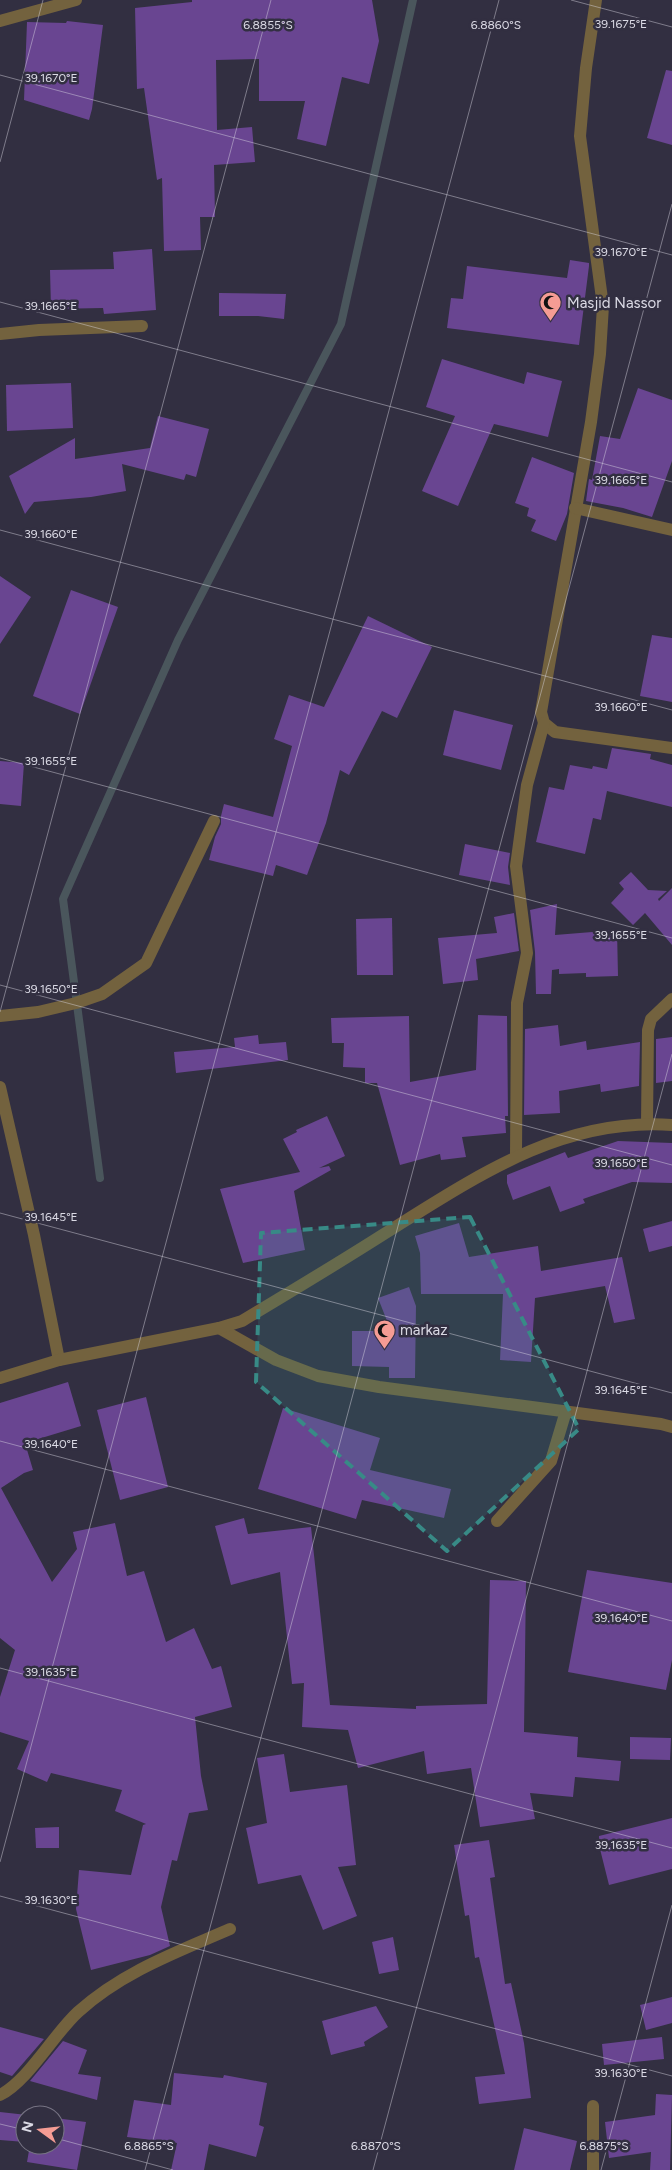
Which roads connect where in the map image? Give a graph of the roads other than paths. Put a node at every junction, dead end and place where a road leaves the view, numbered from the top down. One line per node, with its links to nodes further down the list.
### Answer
1 (76, 0): 3 (street)
2 (596, 0): 6 (street)
3 (0, 21)
4 (142, 326): 5 (street)
5 (0, 334)
6 (576, 508): 7 (street); 8 (street)
7 (672, 530)
8 (544, 723): 9 (street); 16 (street)
9 (672, 748)
10 (214, 821): 12 (street)
11 (672, 999): 14 (street)
12 (0, 1016)
13 (0, 1087): 18 (street)
14 (647, 1123): 15 (street); 16 (street)
15 (672, 1125)
16 (516, 1156): 17 (street)
17 (219, 1328): 18 (street); 20 (street)
18 (59, 1360): 19 (street)
19 (0, 1378)
20 (566, 1411): 21 (street); 22 (street)
21 (672, 1427)
22 (497, 1520)
23 (230, 1928): 24 (street)
24 (0, 2094)
25 (593, 2106): 26 (street)
26 (593, 2170)

